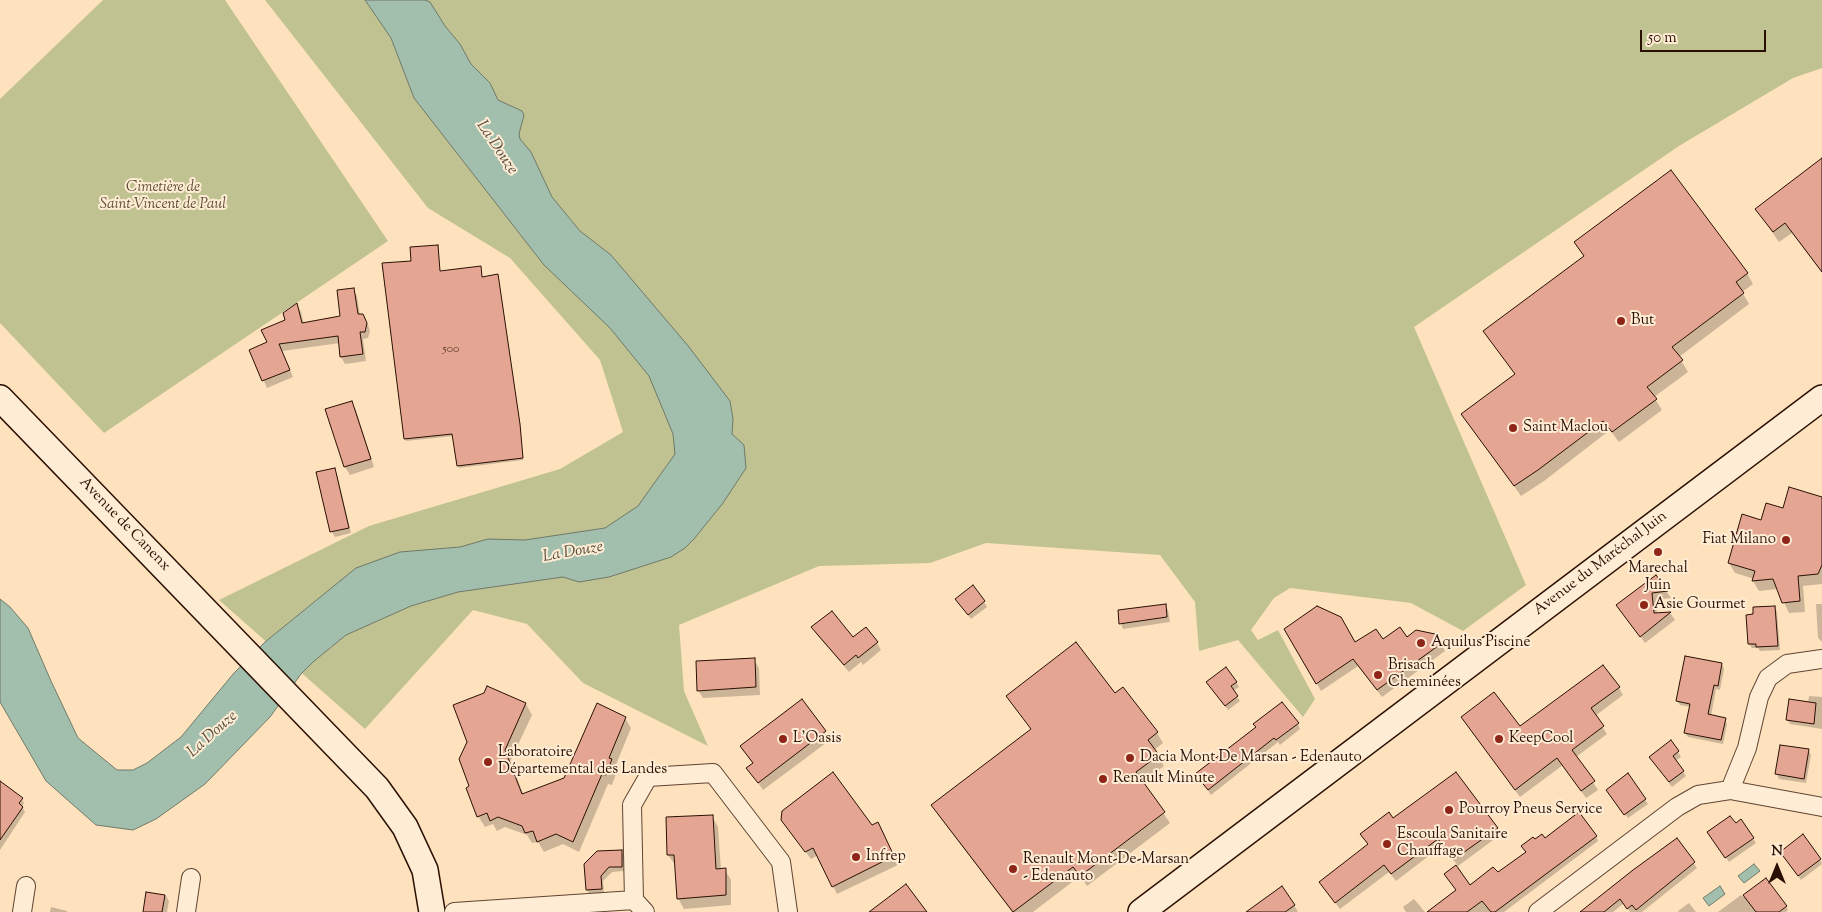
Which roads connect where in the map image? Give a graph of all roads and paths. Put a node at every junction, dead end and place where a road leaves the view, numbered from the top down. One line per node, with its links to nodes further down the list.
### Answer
1 (0, 398): 11 (main road, Avenue de Canenx)
2 (1822, 398): 14 (main road, Avenue du Maréchal Juin)
3 (1822, 659): 4 (street)
4 (1730, 790): 5 (street); 15 (street)
5 (1822, 807)
6 (191, 878): 10 (street)
7 (26, 886): 9 (street)
8 (640, 906): 12 (street); 13 (street)
9 (22, 912)
10 (186, 912)
11 (432, 912)
12 (454, 912)
13 (788, 912)
14 (1141, 912)
15 (1538, 912)

